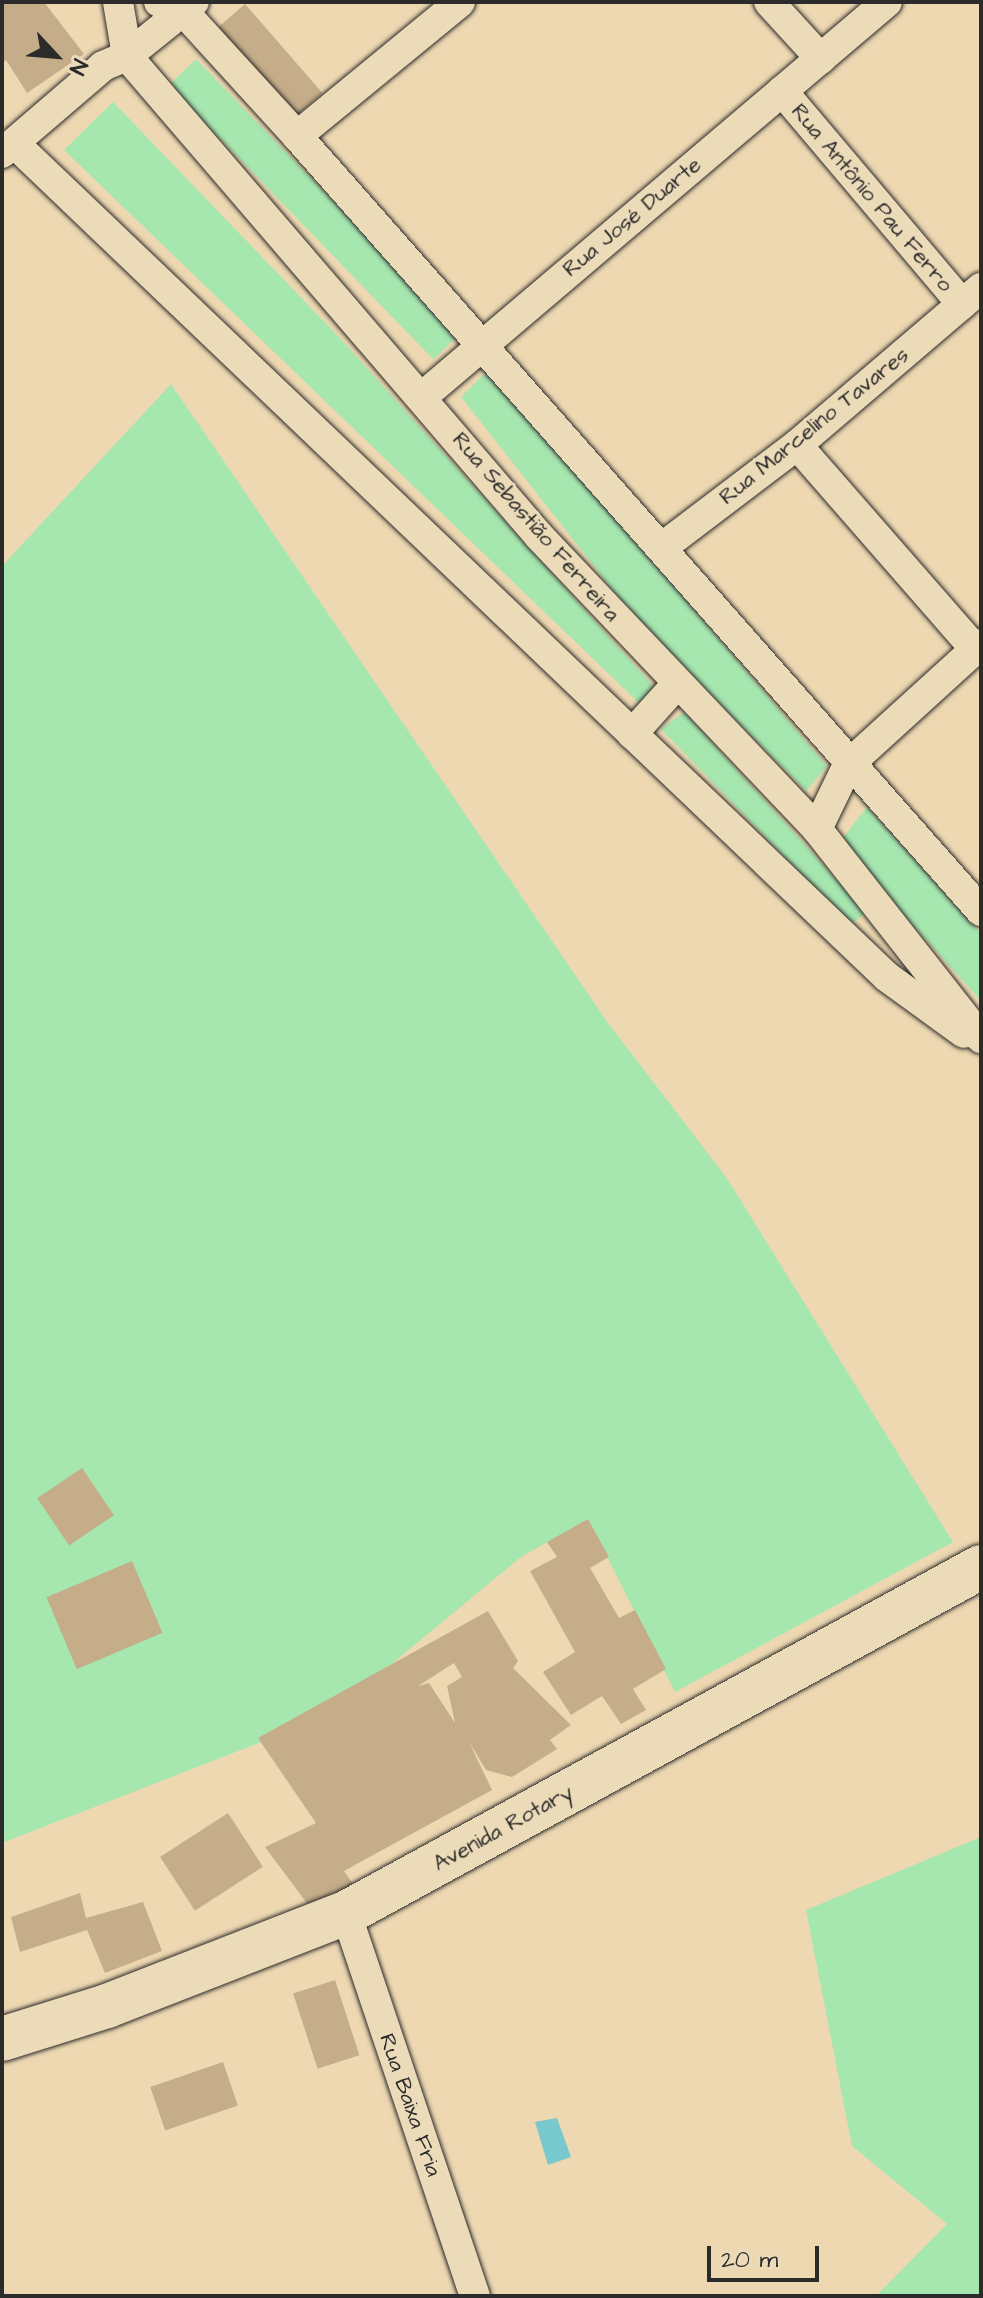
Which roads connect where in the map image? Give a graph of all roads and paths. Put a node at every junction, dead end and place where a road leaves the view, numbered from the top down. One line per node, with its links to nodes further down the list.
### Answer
1 (118, 2): 7 (street)
2 (460, 2): 9 (street)
3 (769, 2): 6 (street)
4 (887, 2): 6 (street, Rua José Duarte)
5 (179, 5): 7 (street); 9 (street)
6 (821, 59): 8 (street, Rua José Duarte)
7 (115, 61): 10 (street); 13 (street, Rua Sebastião Ferreira)
8 (782, 91): 11 (street, Rua Antônio Pau Ferro); 12 (street, Rua José Duarte)
9 (297, 136): 12 (street)
10 (8, 148): 18 (street)
11 (972, 296): 14 (street, Rua Marcelino Tavares)
12 (482, 343): 13 (street, Rua José Duarte); 15 (street)
13 (422, 397): 17 (street, Rua Sebastião Ferreira)
14 (797, 445): 15 (street, Rua Marcelino Tavares); 16 (street)
15 (664, 546): 19 (street)
16 (978, 646): 19 (street)
17 (677, 684): 18 (street); 20 (street, Rua Sebastião Ferreira)
18 (632, 734): 23 (street)
19 (848, 765): 20 (street); 21 (street)
20 (817, 829): 22 (street, Rua Sebastião Ferreira)
21 (981, 911)
22 (981, 1038)
23 (981, 1045)
24 (981, 1567): 25 (main road, Avenida Rotary)
25 (346, 1913): 26 (main road, Avenida Rotary); 27 (street, Rua Baixa Fria)
26 (2, 2039)
27 (475, 2296)

